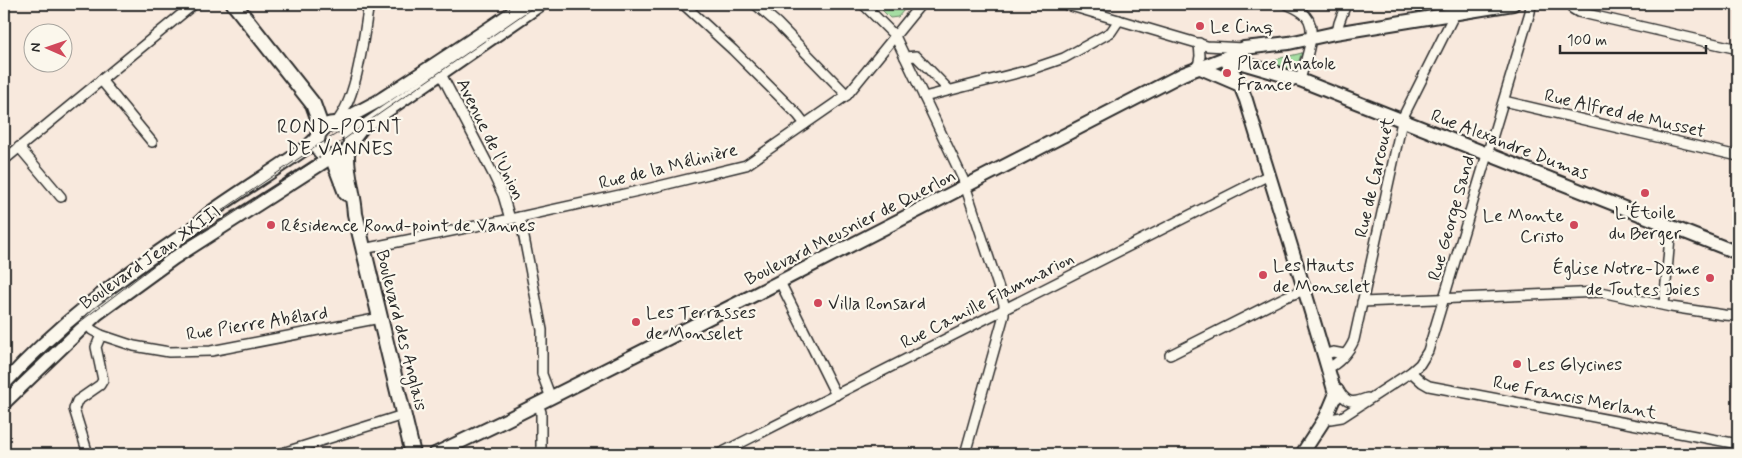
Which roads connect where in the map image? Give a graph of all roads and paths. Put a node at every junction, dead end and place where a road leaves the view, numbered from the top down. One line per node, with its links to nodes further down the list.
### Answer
1 (194, 4): 30 (street)
2 (234, 4): 41 (main road)
3 (369, 4): 37 (street)
4 (525, 4): 38 (main road, Boulevard Jean XXIII)
5 (541, 4): 29 (main road)
6 (683, 4): 40 (street)
7 (755, 4): 34 (street)
8 (863, 4): 19 (street)
9 (921, 4): 19 (street, Rue de la Mélinière)
10 (1064, 4): 17 (street)
11 (1286, 4): 20 (street)
12 (1346, 4): 18 (street)
13 (1513, 4): 16 (main road)
14 (1531, 4): 36 (street, Rue George Sand)
15 (1572, 4): 24 (street)
16 (1455, 8): 18 (main road); 39 (street, Rue de Carcouët)
17 (1120, 20): 21 (street); 33 (street)
18 (1337, 33): 20 (main road)
19 (895, 36): 25 (street); 34 (street, Rue de la Mélinière)
20 (1311, 38): 22 (main road); 31 (street)
21 (1203, 44): 23 (street); 26 (street); 28 (street)
22 (1289, 44): 23 (main road); 27 (main road)
23 (1244, 48): 26 (main road)
24 (1738, 49)
25 (905, 56): 33 (street); 35 (street)
26 (1224, 58): 27 (main road); 28 (main road); 32 (main road)
27 (1248, 65): 31 (main road, Rue Alexandre Dumas); 32 (main road)
28 (1198, 67): 32 (main road); 50 (main road, Boulevard Meusnier de Querlon)
29 (441, 74): 44 (main road); 54 (street, Avenue de l'Union)
30 (101, 80): 42 (street); 43 (street)
31 (1300, 80): 39 (main road, Rue Alexandre Dumas)
32 (1240, 85): 49 (main road)
33 (949, 90): 35 (street)
34 (847, 95): 40 (street, Rue de la Mélinière)
35 (924, 97): 50 (street)
36 (1504, 101): 45 (street, Rue George Sand); 46 (street, Rue Alfred de Musset)
37 (348, 102): 38 (street); 41 (street)
38 (360, 111): 41 (main road, Boulevard Jean XXIII)
39 (1403, 120): 45 (main road, Rue Alexandre Dumas); 61 (street, Rue de Carcouët)
40 (805, 124): 53 (street, Rue de la Mélinière)
41 (329, 129): 44 (main road); 47 (main road); 73 (main road, Boulevard Jean XXIII)
42 (152, 142)
43 (19, 147): 48 (street); 51 (street)
44 (349, 147): 47 (main road); 52 (main road, Boulevard des Anglais)
45 (1487, 154): 55 (main road, Rue Alexandre Dumas); 60 (street, Rue George Sand)
46 (1738, 156)
47 (332, 158): 52 (main road, Boulevard des Anglais); 66 (main road, Boulevard Jean XXIII)
48 (4, 160)
49 (1269, 175): 59 (main road); 63 (street, Rue Camille Flammarion)
50 (966, 186): 58 (main road, Boulevard Meusnier de Querlon); 63 (street)
51 (61, 197)
52 (355, 214): 56 (main road, Boulevard des Anglais)
53 (520, 217): 54 (street, Rue de la Mélinière); 77 (street)
54 (510, 219): 56 (street, Rue de la Mélinière)
55 (1671, 226): 57 (main road, Rue Alexandre Dumas); 62 (street)
56 (363, 250): 65 (main road, Boulevard des Anglais)
57 (1737, 251)
58 (780, 282): 75 (street); 77 (main road, Boulevard Meusnier de Querlon)
59 (1305, 290): 68 (main road); 70 (street)
60 (1444, 298): 61 (street); 62 (street); 72 (street, Rue George Sand)
61 (1362, 302): 69 (street, Rue de Carcouët)
62 (1664, 305): 64 (street)
63 (1004, 310): 75 (street, Rue Camille Flammarion); 89 (street)
64 (1738, 316)
65 (380, 318): 67 (street, Rue Pierre Abélard); 80 (main road, Boulevard des Anglais)
66 (86, 323): 67 (street, Rue Pierre Abélard); 78 (main road, Boulevard Jean XXIII)
67 (101, 335): 83 (street)
68 (1326, 354): 69 (street); 71 (main road)
69 (1344, 354): 71 (street, Rue de Carcouët)
70 (1170, 355)
71 (1331, 368): 76 (main road)
72 (1411, 372): 74 (street, Rue George Sand); 82 (street, Rue Francis Merlant)
73 (4, 384)
74 (1380, 391): 76 (street, Rue George Sand); 81 (street, Rue George Sand)
75 (836, 395): 88 (street, Rue Camille Flammarion)
76 (1339, 395): 81 (main road)
77 (552, 398): 79 (main road, Boulevard Meusnier de Querlon)
78 (4, 403)
79 (538, 404): 86 (main road, Boulevard Meusnier de Querlon); 87 (street)
80 (403, 415): 84 (street); 85 (main road, Boulevard des Anglais)
81 (1326, 417): 90 (main road)
82 (1738, 444)
83 (88, 454)
84 (279, 454)
85 (413, 454)
86 (435, 454)
87 (541, 454)
88 (719, 454)
89 (965, 454)
90 (1302, 454)

